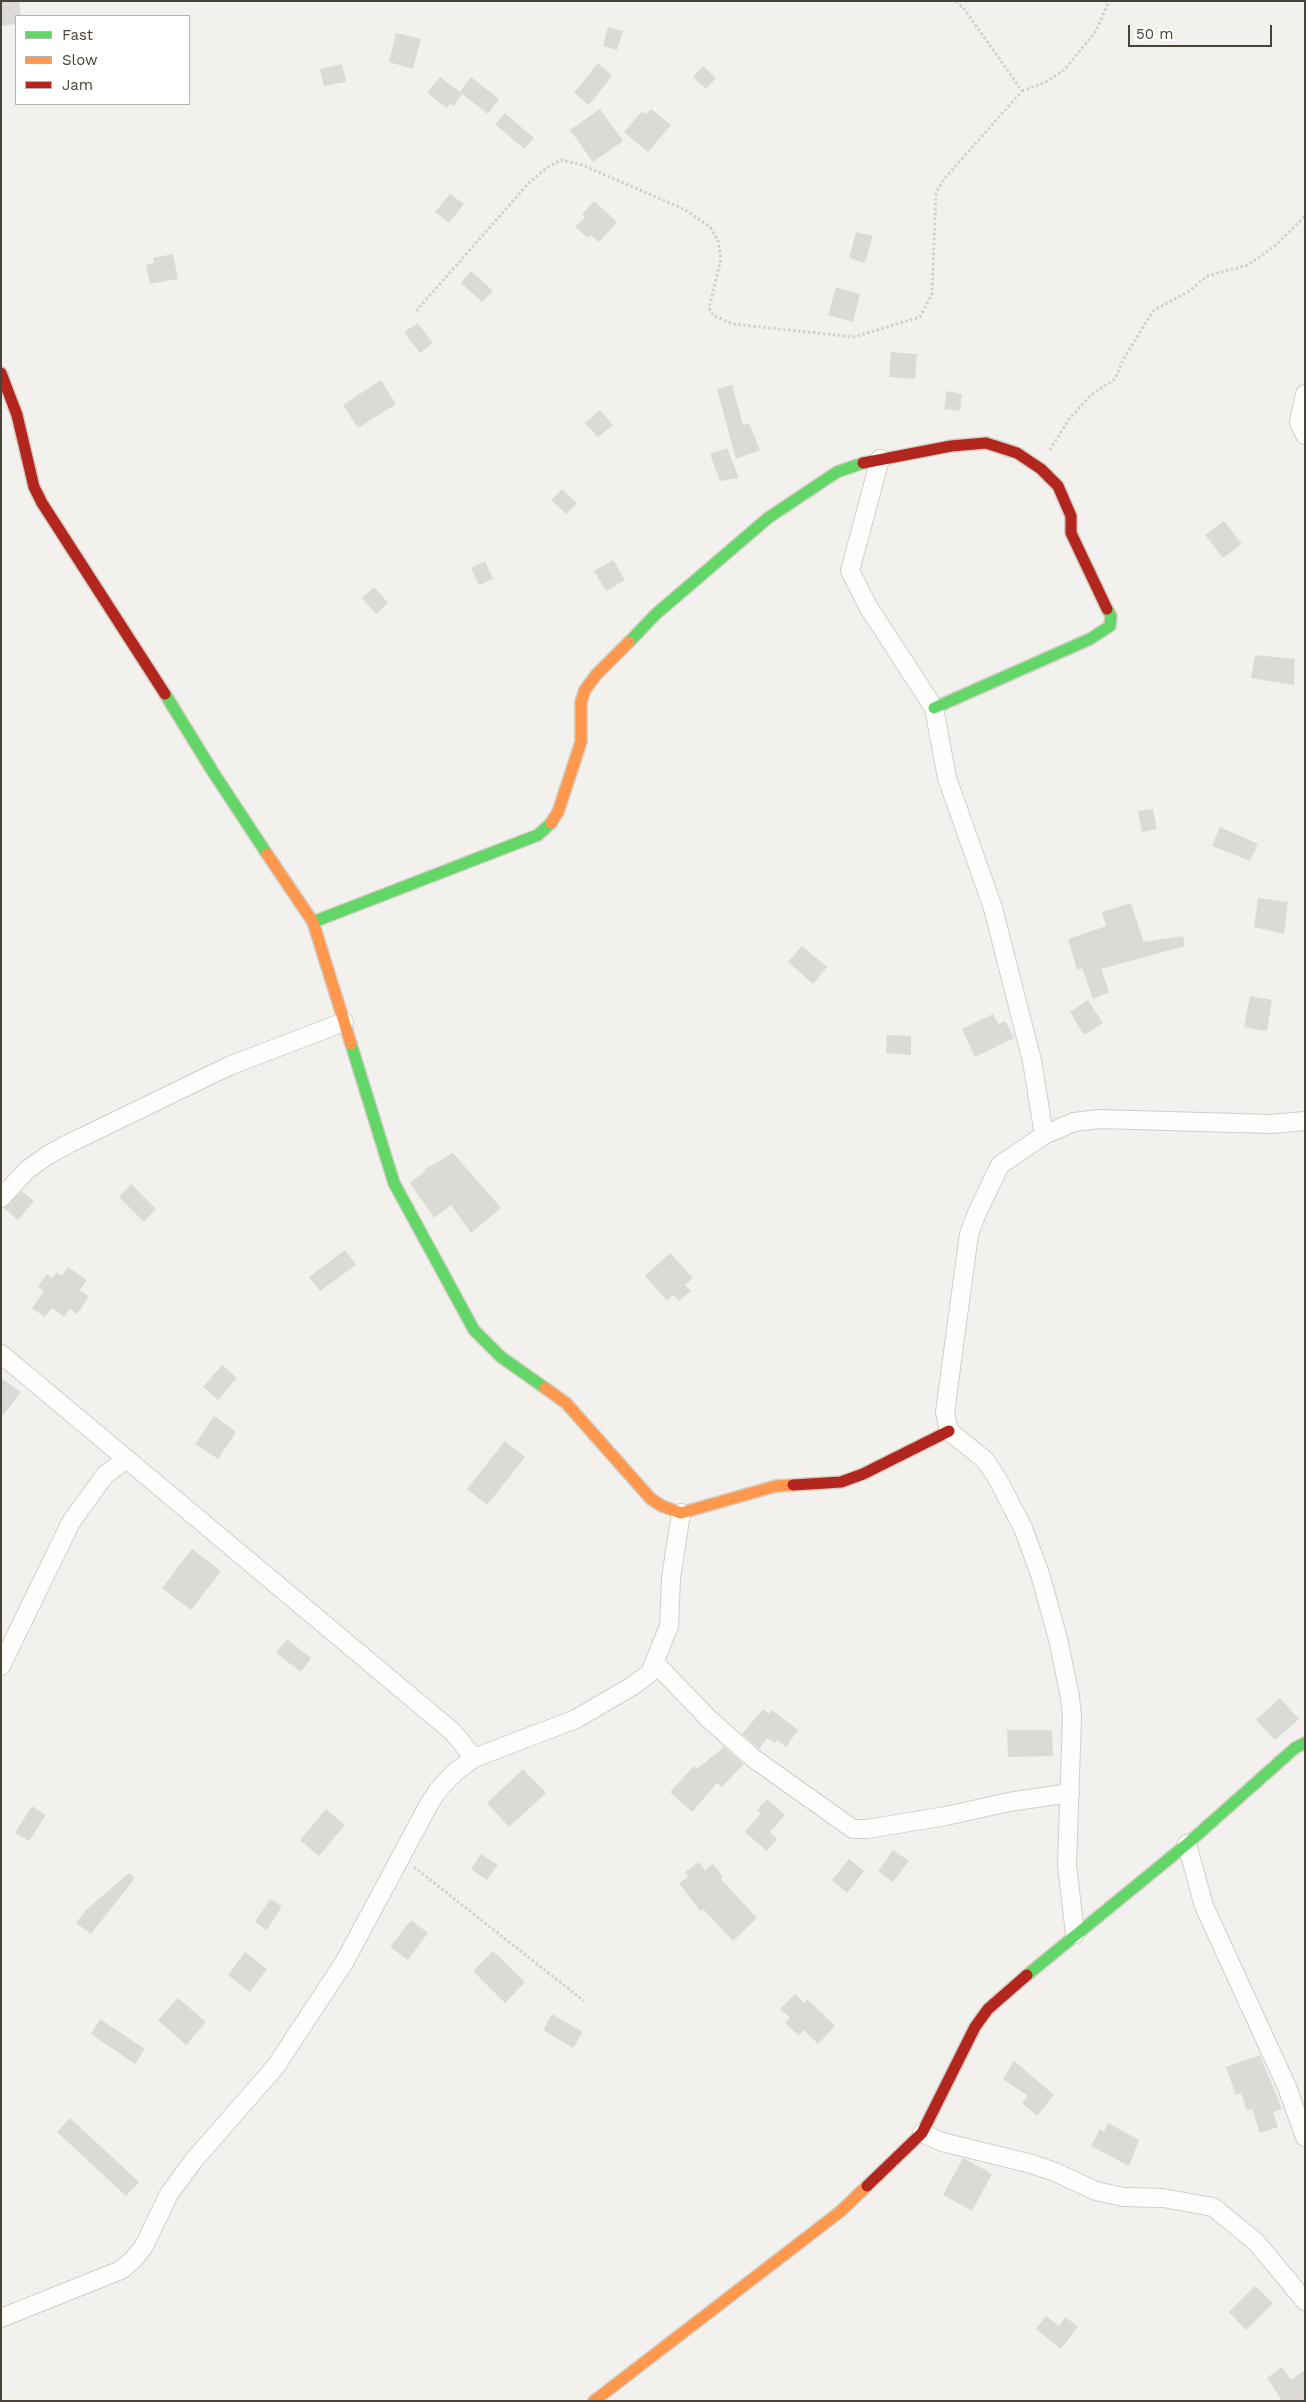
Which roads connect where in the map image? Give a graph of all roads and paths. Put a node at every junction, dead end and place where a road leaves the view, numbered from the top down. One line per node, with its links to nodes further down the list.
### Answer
1 (956, 1): 3 (path)
2 (1109, 1): 3 (path)
3 (1022, 92): 5 (path)
4 (1305, 216): 10 (path)
5 (416, 310)
6 (1, 373): 12 (street)
7 (1305, 394): 8 (street)
8 (1305, 435)
9 (880, 459): 10 (street); 11 (street); 12 (street)
10 (1041, 469): 11 (street)
11 (934, 708): 15 (street)
12 (313, 922): 13 (street)
13 (344, 1022): 16 (street); 20 (street)
14 (1305, 1121): 15 (street)
15 (1044, 1135): 18 (street)
16 (1, 1198)
17 (1, 1354): 19 (street)
18 (949, 1431): 20 (street); 25 (street)
19 (125, 1460): 22 (street); 24 (street)
20 (681, 1513): 21 (street)
21 (655, 1663): 24 (street); 25 (street)
22 (1, 1666)
23 (1305, 1743): 26 (street)
24 (474, 1758): 27 (street)
25 (1070, 1793): 28 (street)
26 (1187, 1844): 28 (street); 31 (street)
27 (401, 1858): 29 (path); 33 (street)
28 (1075, 1934): 30 (street)
29 (584, 2001)
30 (922, 2133): 32 (street); 34 (street)
31 (1305, 2137)
32 (1305, 2301)
33 (1, 2318)
34 (594, 2401)

